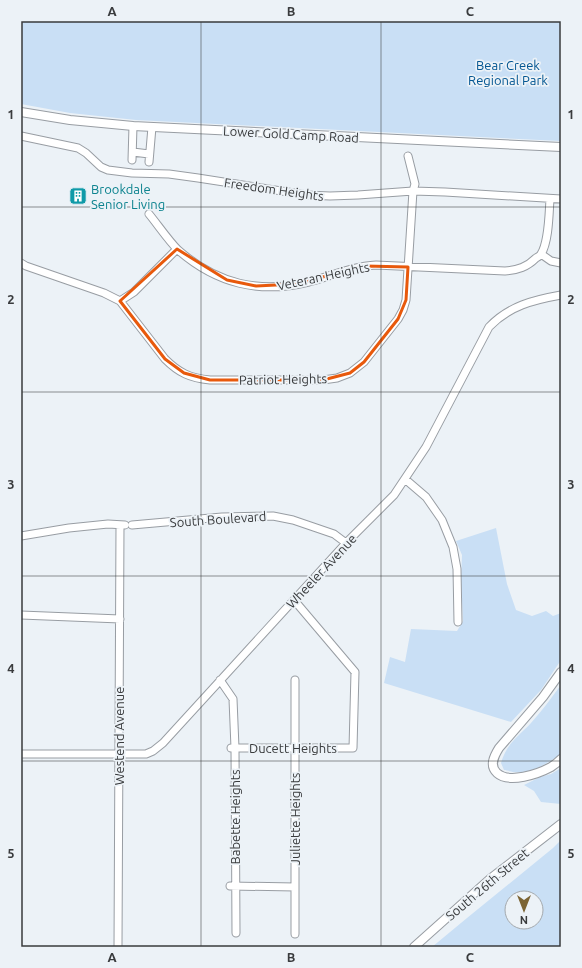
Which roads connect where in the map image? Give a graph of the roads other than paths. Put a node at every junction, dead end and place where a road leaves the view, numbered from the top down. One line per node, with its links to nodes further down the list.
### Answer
1 (21, 112): 2 (street, Lower Gold Camp Road)
2 (133, 126): 3 (street, Lower Gold Camp Road); 6 (street)
3 (152, 127): 5 (street, Lower Gold Camp Road); 7 (street)
4 (21, 136): 11 (street, Freedom Heights)
5 (561, 147)
6 (133, 152): 7 (street); 9 (street)
7 (150, 154): 10 (street)
8 (408, 156): 11 (street, Patriot Heights)
9 (132, 160)
10 (149, 162)
11 (413, 191): 12 (street, Freedom Heights); 19 (street, Patriot Heights)
12 (550, 199): 13 (street, Freedom Heights); 16 (street)
13 (561, 200)
14 (149, 214): 15 (street, Veteran Heights)
15 (177, 249): 19 (street, Veteran Heights); 21 (street)
16 (541, 254): 18 (street); 19 (street, Veteran Heights)
17 (21, 263): 21 (street, Patriot Heights)
18 (561, 263)
19 (408, 267): 21 (street, Patriot Heights)
20 (561, 295): 22 (street, Wheeler Avenue)
21 (120, 301)
22 (405, 479): 25 (street, Wheeler Avenue); 29 (street)
23 (126, 525): 24 (street, South Boulevard); 25 (street, South Boulevard); 28 (street, Westend Avenue)
24 (21, 536)
25 (346, 543): 26 (street, Wheeler Avenue)
26 (294, 600): 31 (street, Wheeler Avenue); 34 (street, Ducett Heights)
27 (21, 615): 28 (street)
28 (120, 618): 36 (street, Westend Avenue)
29 (458, 622)
30 (561, 672): 37 (street)
31 (220, 680): 33 (street, Babette Heights); 36 (street, Wheeler Avenue)
32 (295, 680): 34 (street, Juliette Heights)
33 (233, 748): 34 (street, Ducett Heights); 39 (street, Babette Heights)
34 (295, 748): 40 (street, Juliette Heights)
35 (21, 754): 36 (street, Wheeler Avenue)
36 (119, 754): 43 (street, Westend Avenue)
37 (561, 759)
38 (561, 824): 44 (street, South 26th Street)
39 (233, 886): 40 (street); 41 (street, Babette Heights)
40 (295, 888): 42 (street, Juliette Heights)
41 (236, 934)
42 (295, 934)
43 (118, 947)
44 (414, 947)

